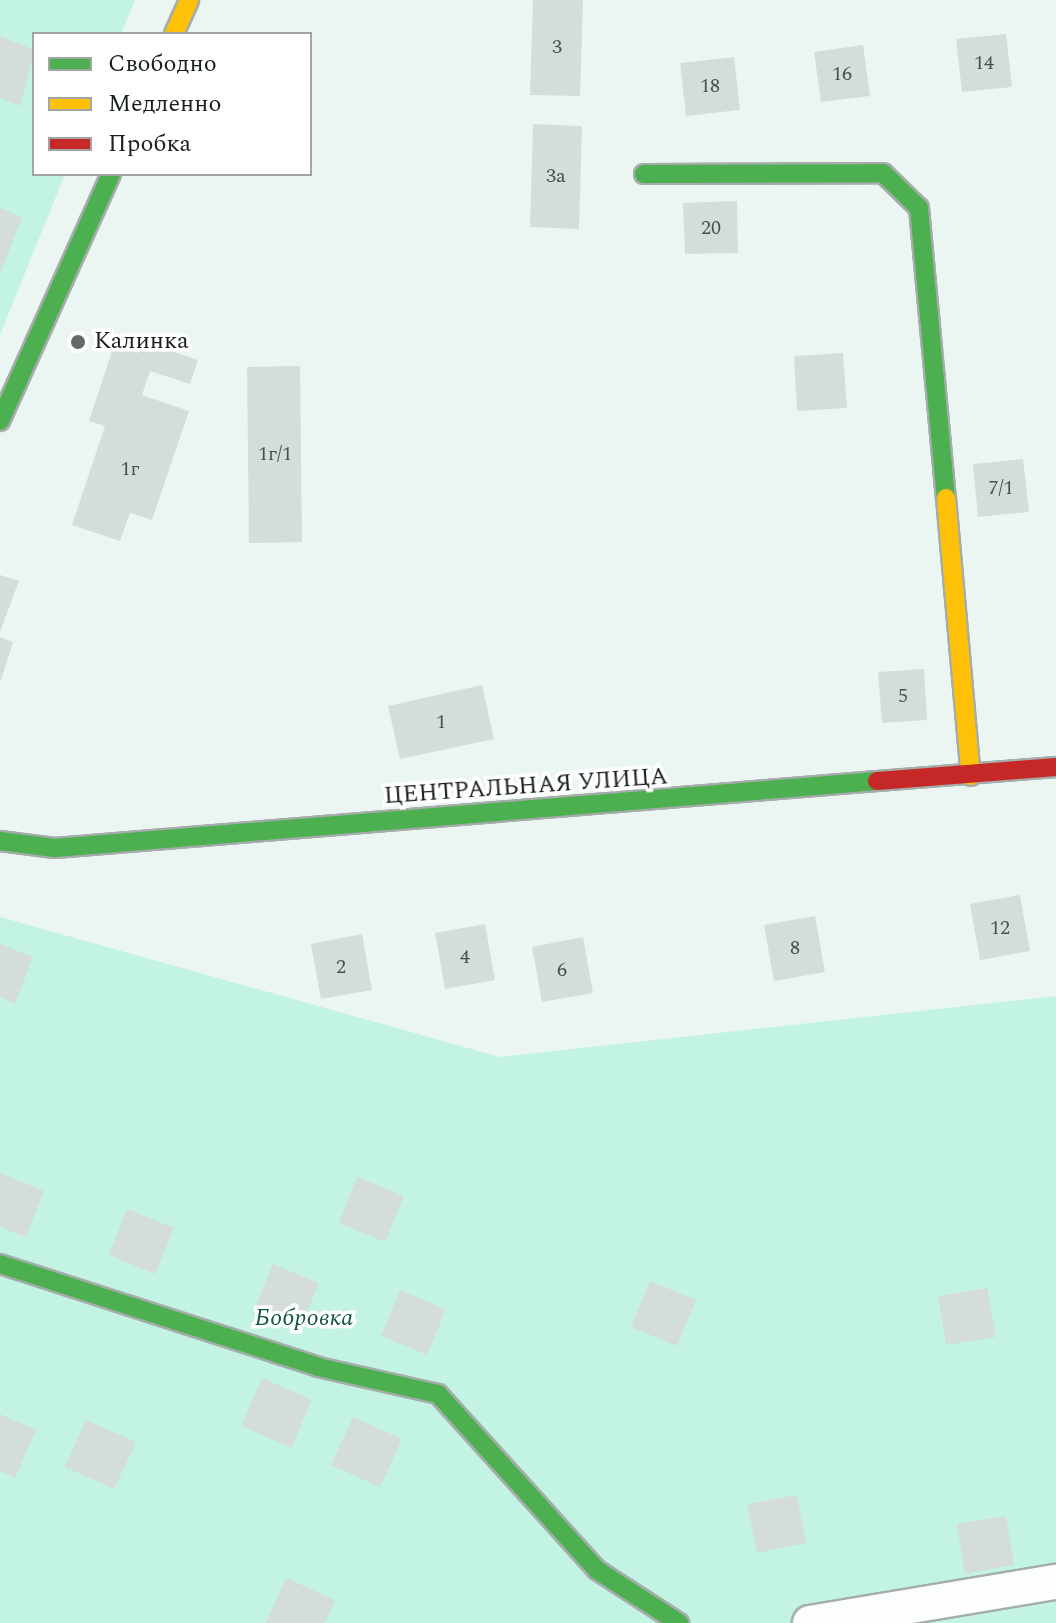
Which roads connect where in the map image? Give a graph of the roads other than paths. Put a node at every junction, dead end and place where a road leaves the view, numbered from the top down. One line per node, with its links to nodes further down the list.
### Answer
1 (189, 0): 2 (street)
2 (175, 32)
3 (644, 174): 7 (street)
4 (110, 176): 5 (street)
5 (0, 421)
6 (1056, 767): 7 (street, ЦЕНТРАЛЬНАЯ УЛИЦА)
7 (971, 776): 8 (street, ЦЕНТРАЛЬНАЯ УЛИЦА)
8 (0, 841)
9 (0, 1264): 11 (street)
10 (1056, 1582): 12 (street)
11 (679, 1623)
12 (810, 1623)

